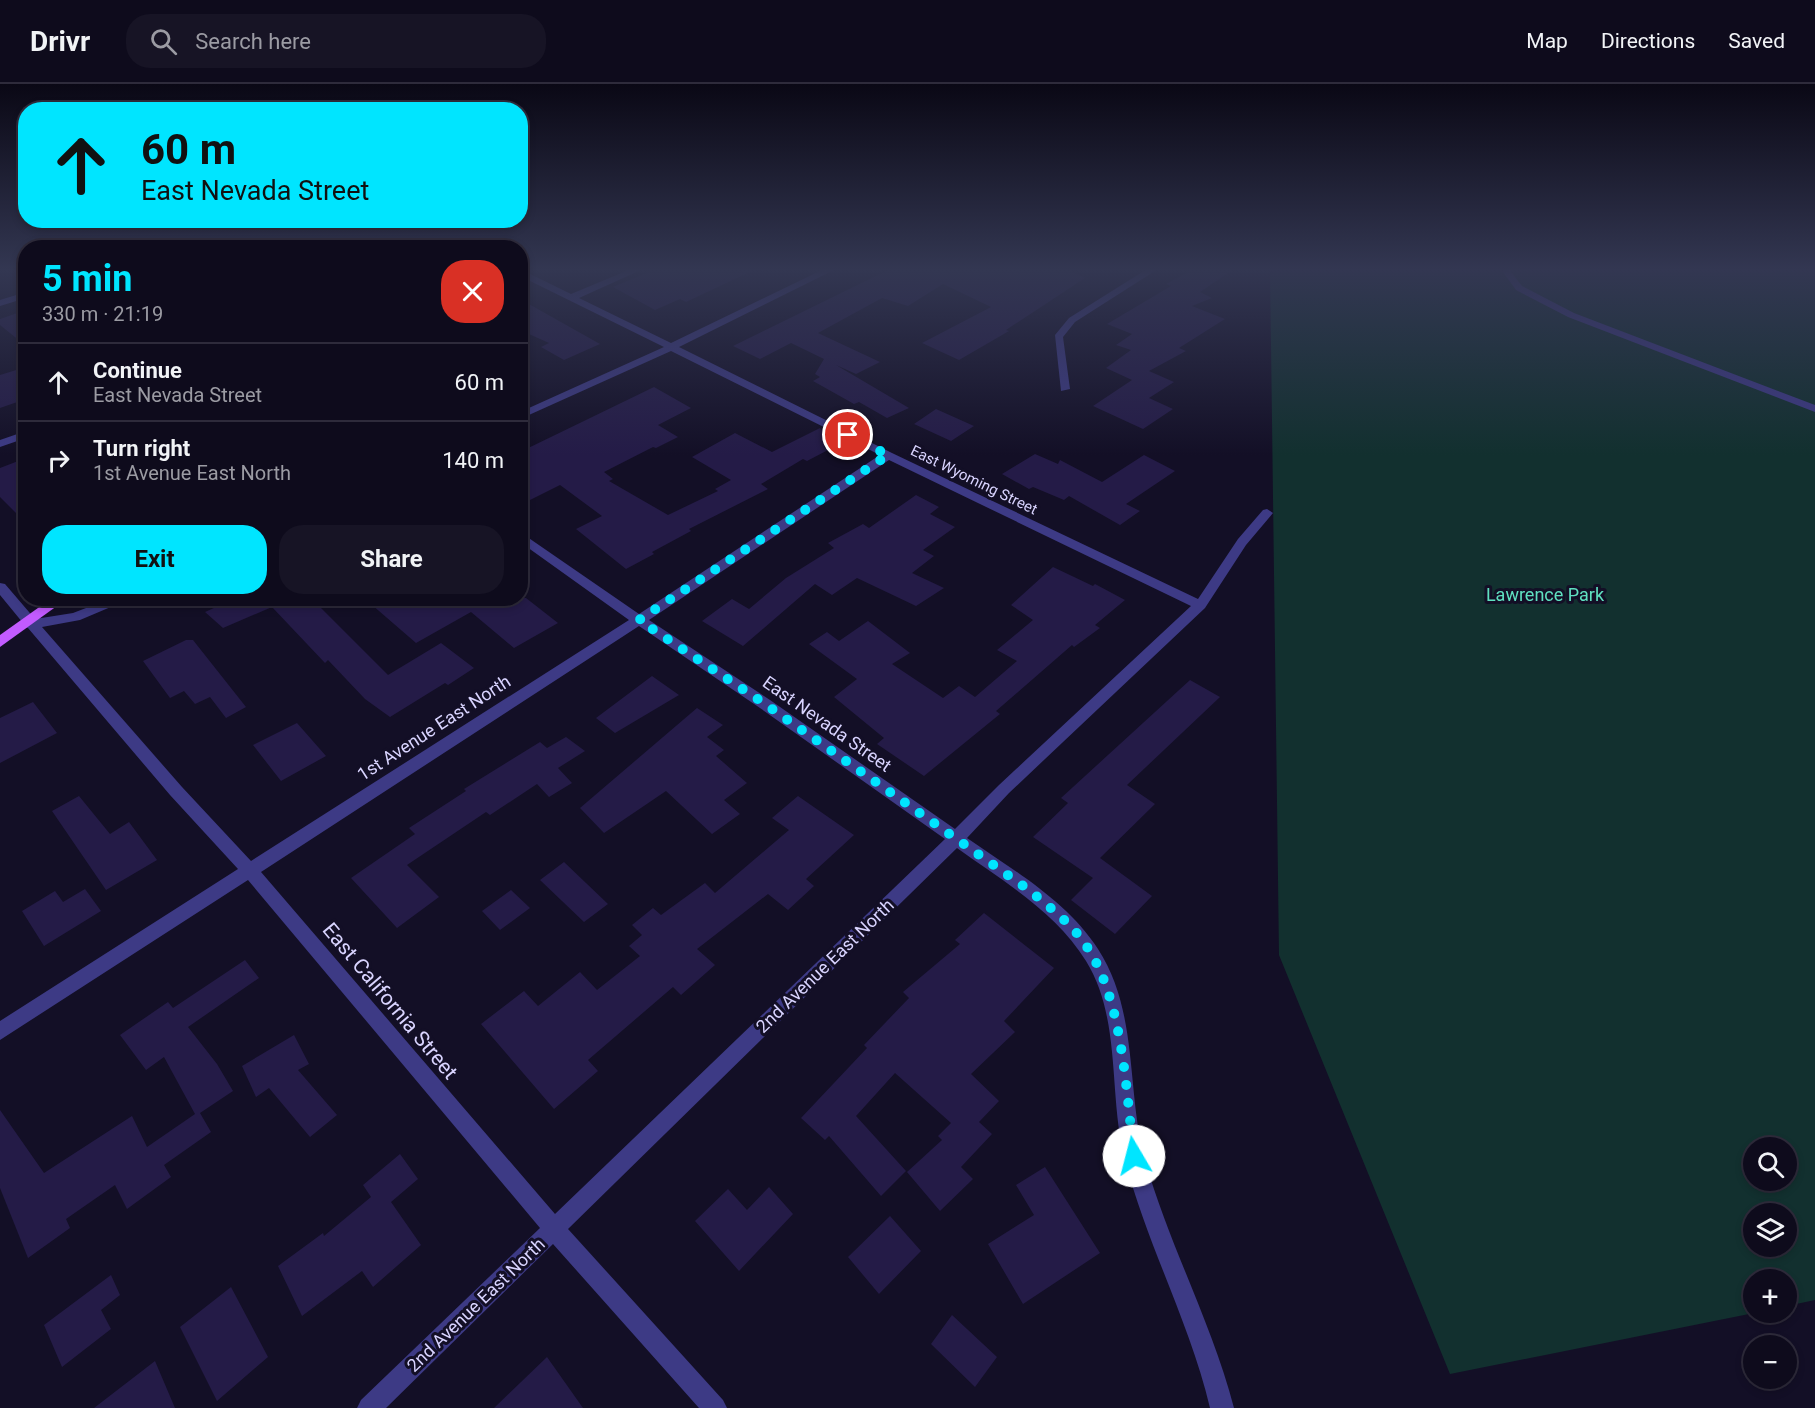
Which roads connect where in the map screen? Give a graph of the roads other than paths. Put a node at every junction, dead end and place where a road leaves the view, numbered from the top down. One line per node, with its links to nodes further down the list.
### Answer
1 (640, 331): 5 (street, East Wyoming Street)
2 (705, 331): 5 (street)
3 (1063, 331): 6 (street)
4 (1612, 331): 7 (street)
5 (672, 347): 8 (street); 11 (street, East Wyoming Street)
6 (1065, 389)
7 (1815, 409)
8 (528, 412)
9 (18, 437): 10 (street)
10 (0, 444)
11 (888, 455): 15 (street, East Wyoming Street); 18 (street, 1st Avenue East North)
12 (1267, 513): 15 (street, 2nd Avenue East North)
13 (528, 542): 18 (street, East Nevada Street)
14 (0, 587): 19 (street, East California Street)
15 (1200, 605): 21 (street, 2nd Avenue East North)
16 (52, 606): 19 (main road)
17 (105, 606): 19 (street)
18 (639, 620): 21 (street, East Nevada Street); 22 (street, 1st Avenue East North)
19 (29, 624): 20 (main road); 22 (street, East California Street)
20 (0, 642)
21 (956, 839): 24 (street, 2nd Avenue East North); 27 (street, East Nevada Street)
22 (250, 871): 23 (street, 1st Avenue East North); 24 (street, East California Street)
23 (0, 1030)
24 (554, 1229): 25 (street, 2nd Avenue East North); 26 (street, East California Street)
25 (369, 1408)
26 (715, 1408)
27 (1222, 1408)

